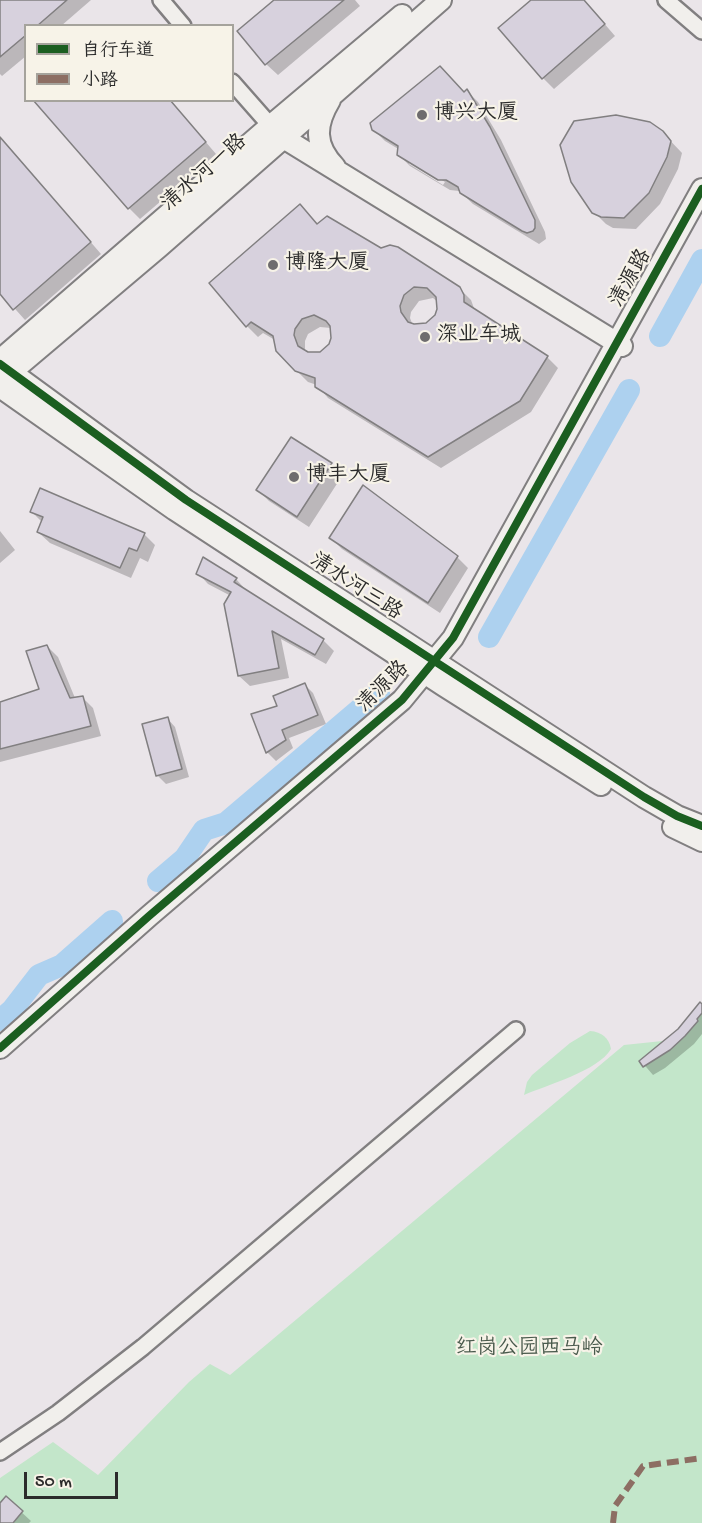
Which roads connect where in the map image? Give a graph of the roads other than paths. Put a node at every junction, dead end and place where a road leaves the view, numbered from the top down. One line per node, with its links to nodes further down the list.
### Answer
1 (161, 0): 5 (street)
2 (420, 0): 9 (street, 清水河一路)
3 (441, 0): 8 (street, 清水河一路)
4 (666, 0): 6 (street)
5 (181, 24)
6 (702, 31)
7 (234, 84): 9 (street)
8 (339, 87): 9 (street, 清水河一路); 10 (street)
9 (276, 132): 10 (street); 14 (street, 清水河一路)
10 (341, 174): 13 (street)
11 (702, 189): 13 (street, 清源路)
12 (702, 202): 13 (street, 清源路)
13 (620, 345): 16 (street, 清源路)
14 (3, 369): 16 (street, 清水河三路)
15 (0, 387): 16 (street, 清水河三路)
16 (433, 669): 17 (street, 清水河三路); 18 (street, 清水河三路); 20 (street, 清源路); 21 (street, 清源路)
17 (702, 826)
18 (702, 841)
19 (516, 1030): 22 (street)
20 (0, 1047)
21 (0, 1058)
22 (0, 1452)

